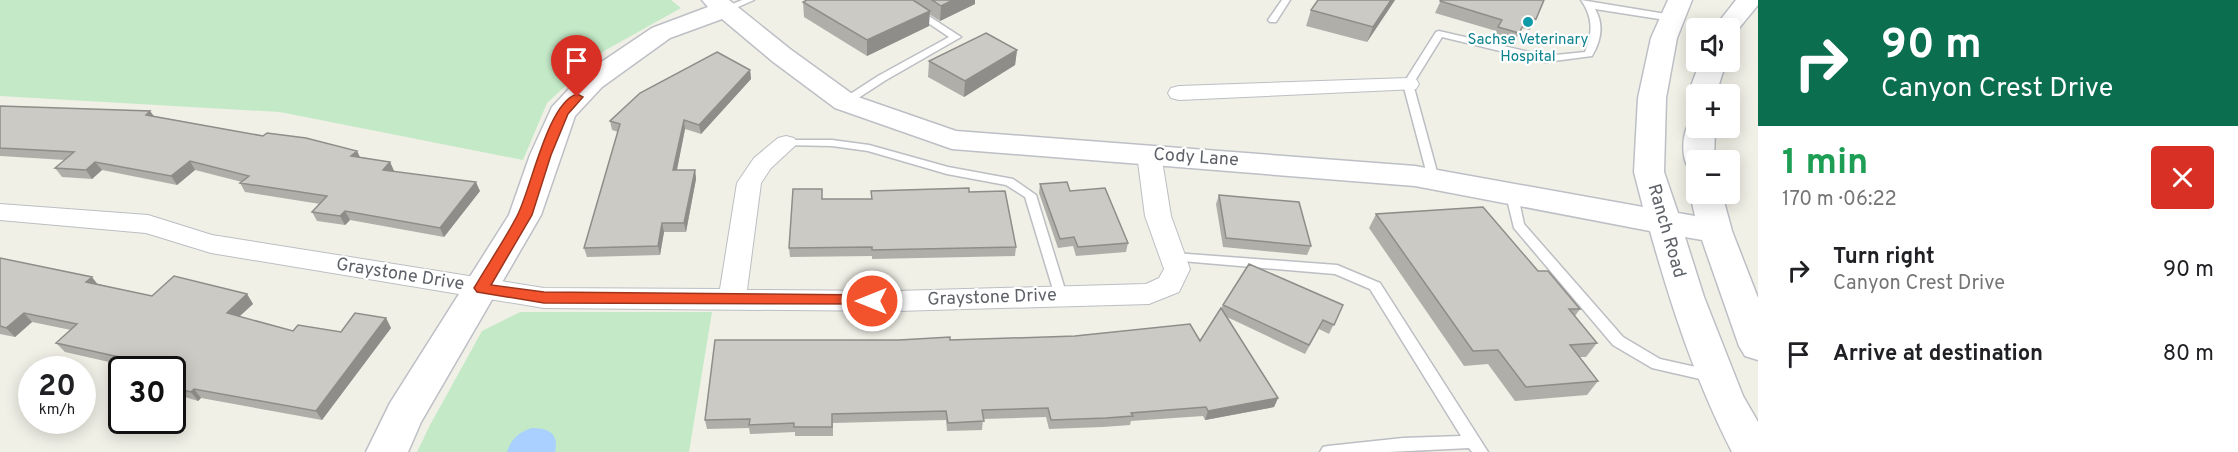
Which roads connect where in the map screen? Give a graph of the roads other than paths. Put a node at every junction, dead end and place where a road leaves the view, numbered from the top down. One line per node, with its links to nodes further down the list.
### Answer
1 (898, 0): 11 (lane)
2 (1286, 0): 8 (lane)
3 (1749, 0): 7 (street)
4 (730, 3): 11 (street, Cody Lane); 21 (street)
5 (1588, 3): 6 (lane); 9 (lane)
6 (1676, 9): 18 (street, Ranch Road)
7 (1734, 18)
8 (1273, 20)
9 (1408, 84): 10 (street); 14 (lane)
10 (1179, 93)
11 (845, 102): 13 (street, Cody Lane)
12 (786, 143): 22 (lane); 23 (street)
13 (1149, 154): 14 (street, Cody Lane); 20 (street)
14 (1433, 178): 15 (street, Cody Lane)
15 (1511, 191): 18 (street, Cody Lane); 25 (lane)
16 (1708, 204): 19 (street)
17 (0, 212): 21 (street, Graystone Drive)
18 (1663, 223): 19 (street, Cody Lane); 25 (street, Ranch Road)
19 (1714, 231): 24 (street)
20 (1174, 257): 22 (street, Graystone Drive); 26 (lane)
21 (482, 288): 23 (street, Graystone Drive); 27 (street)
22 (1061, 296): 23 (street, Graystone Drive)
23 (732, 300)
24 (1758, 346)
25 (1717, 377): 29 (street, Ranch Road)
26 (1476, 447): 28 (lane)
27 (387, 452)
28 (1328, 452)
29 (1753, 452)

